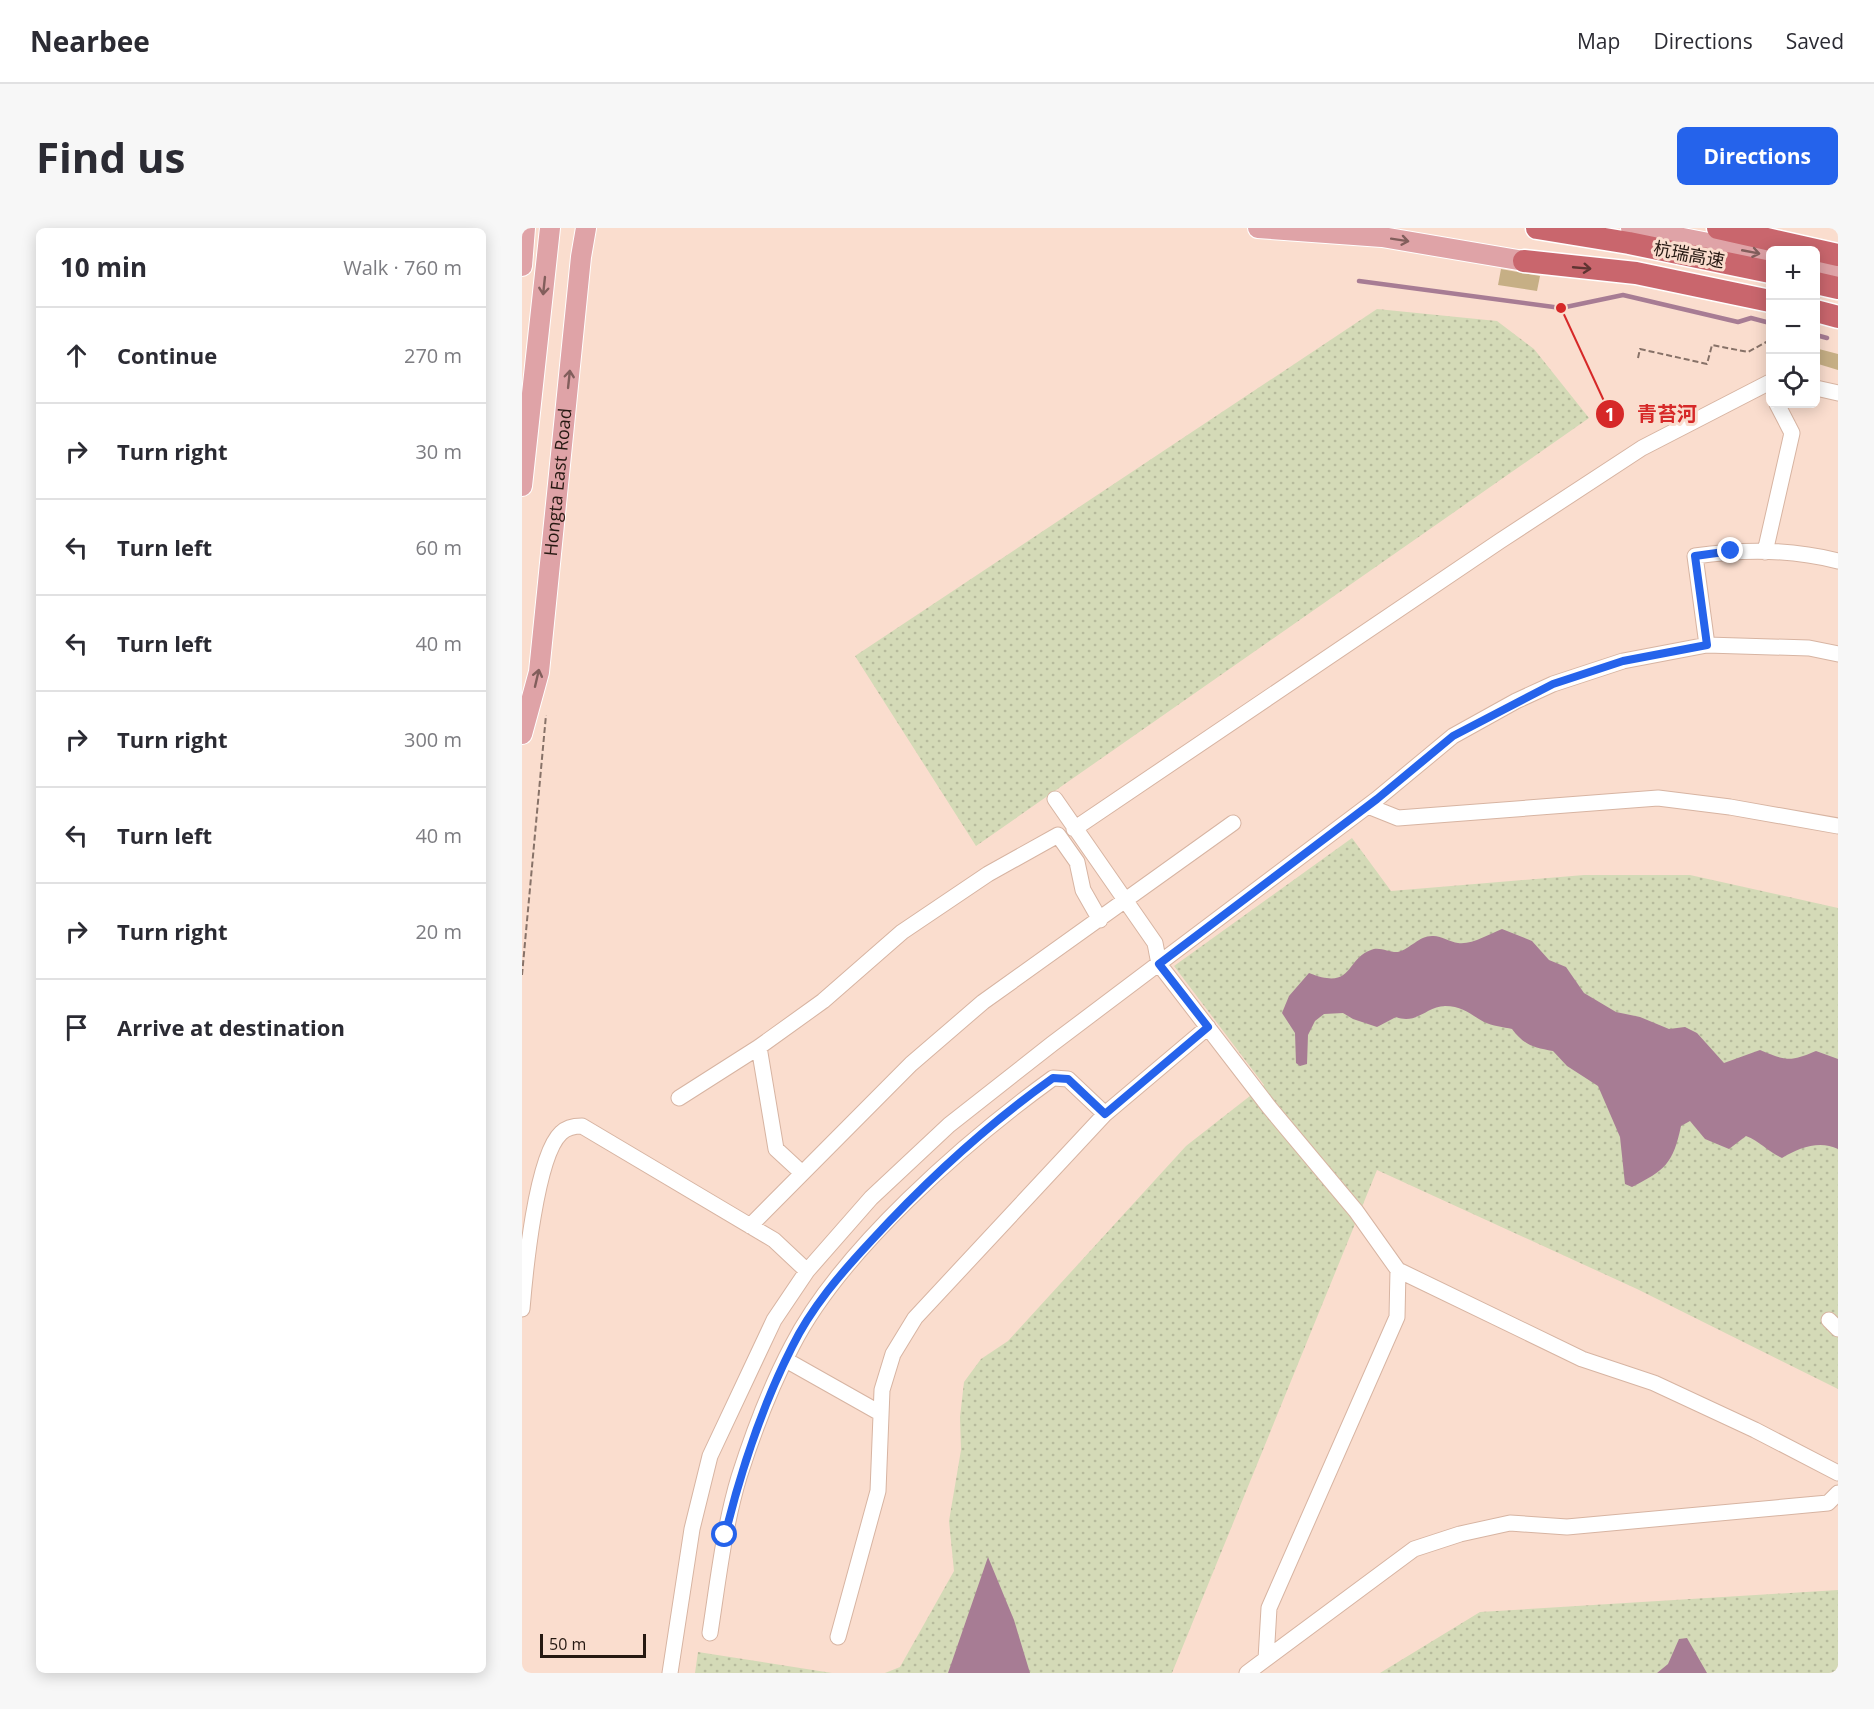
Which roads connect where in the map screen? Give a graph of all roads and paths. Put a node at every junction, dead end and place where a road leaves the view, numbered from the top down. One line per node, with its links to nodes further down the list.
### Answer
1 (525, 228): 11 (main road)
2 (550, 228): 26 (main road, Hongta East Road, one-way to 26)
3 (586, 228): 32 (main road, Hongta East Road, one-way to 3)
4 (1258, 228): 10 (main road, one-way to 10)
5 (1537, 228): 13 (highway, 杭瑞高速)
6 (1631, 228): 8 (main road, one-way to 8)
7 (1718, 228): 9 (highway, 杭瑞高速)
8 (1766, 254)
9 (1838, 255)
10 (1524, 261): 17 (highway, one-way to 17)
11 (522, 266)
12 (1820, 267): 14 (main road)
13 (1766, 271)
14 (1838, 272)
15 (1820, 284): 16 (highway)
16 (1838, 288)
17 (1766, 300)
18 (1820, 312): 19 (highway)
19 (1838, 317)
20 (1766, 342): 21 (path)
21 (1638, 358)
22 (1766, 387): 37 (street)
23 (1820, 389): 24 (street)
24 (1838, 393)
25 (1779, 408): 27 (street)
26 (522, 486)
27 (1765, 552): 28 (street); 29 (street)
28 (1838, 561)
29 (1707, 645): 30 (street); 34 (street)
30 (1838, 654)
31 (546, 712): 41 (path)
32 (522, 734)
33 (1055, 799): 37 (street)
34 (1368, 806): 36 (street); 40 (street)
35 (1233, 823): 38 (street)
36 (1838, 826)
37 (1074, 829): 38 (street)
38 (1126, 902): 39 (street); 40 (street)
39 (1100, 920): 43 (street); 46 (street)
40 (1159, 964): 42 (street); 49 (street)
41 (522, 975)
42 (1208, 1027): 45 (street); 48 (street)
43 (759, 1047): 44 (street); 46 (street)
44 (679, 1098)
45 (1105, 1114): 51 (street); 52 (street)
46 (802, 1173): 47 (street)
47 (750, 1227): 49 (street); 50 (street)
48 (1398, 1270): 53 (street); 57 (street)
49 (807, 1271): 58 (street)
50 (522, 1309)
51 (786, 1360): 52 (street); 55 (street)
52 (880, 1413): 56 (street)
53 (1838, 1473)
54 (1838, 1493): 57 (street)
55 (710, 1633)
56 (838, 1637)
57 (1266, 1659): 59 (street)
58 (670, 1673)
59 (1247, 1673)

